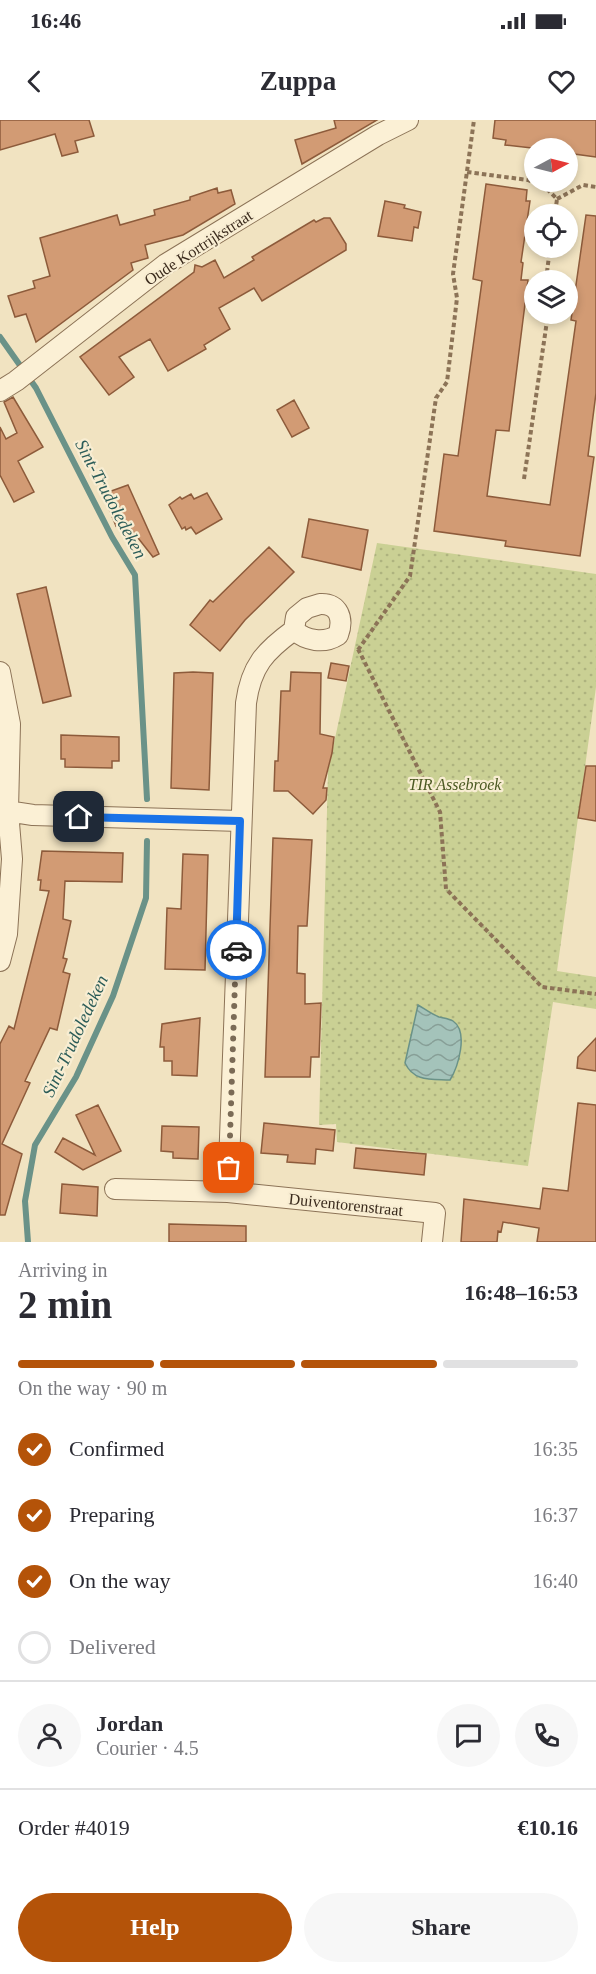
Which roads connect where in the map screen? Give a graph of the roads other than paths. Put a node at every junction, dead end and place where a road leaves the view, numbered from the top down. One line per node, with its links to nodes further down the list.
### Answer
1 (408, 120): 2 (street, Oude Kortrijkstraat)
2 (8, 386)
3 (294, 630): 3 (street); 6 (street)
4 (0, 672): 5 (street)
5 (4, 810): 6 (street); 7 (street)
6 (240, 821): 9 (street)
7 (0, 961)
8 (115, 1189): 9 (street, Duiventorenstraat)
9 (228, 1192): 10 (street, Duiventorenstraat)
10 (432, 1242)

